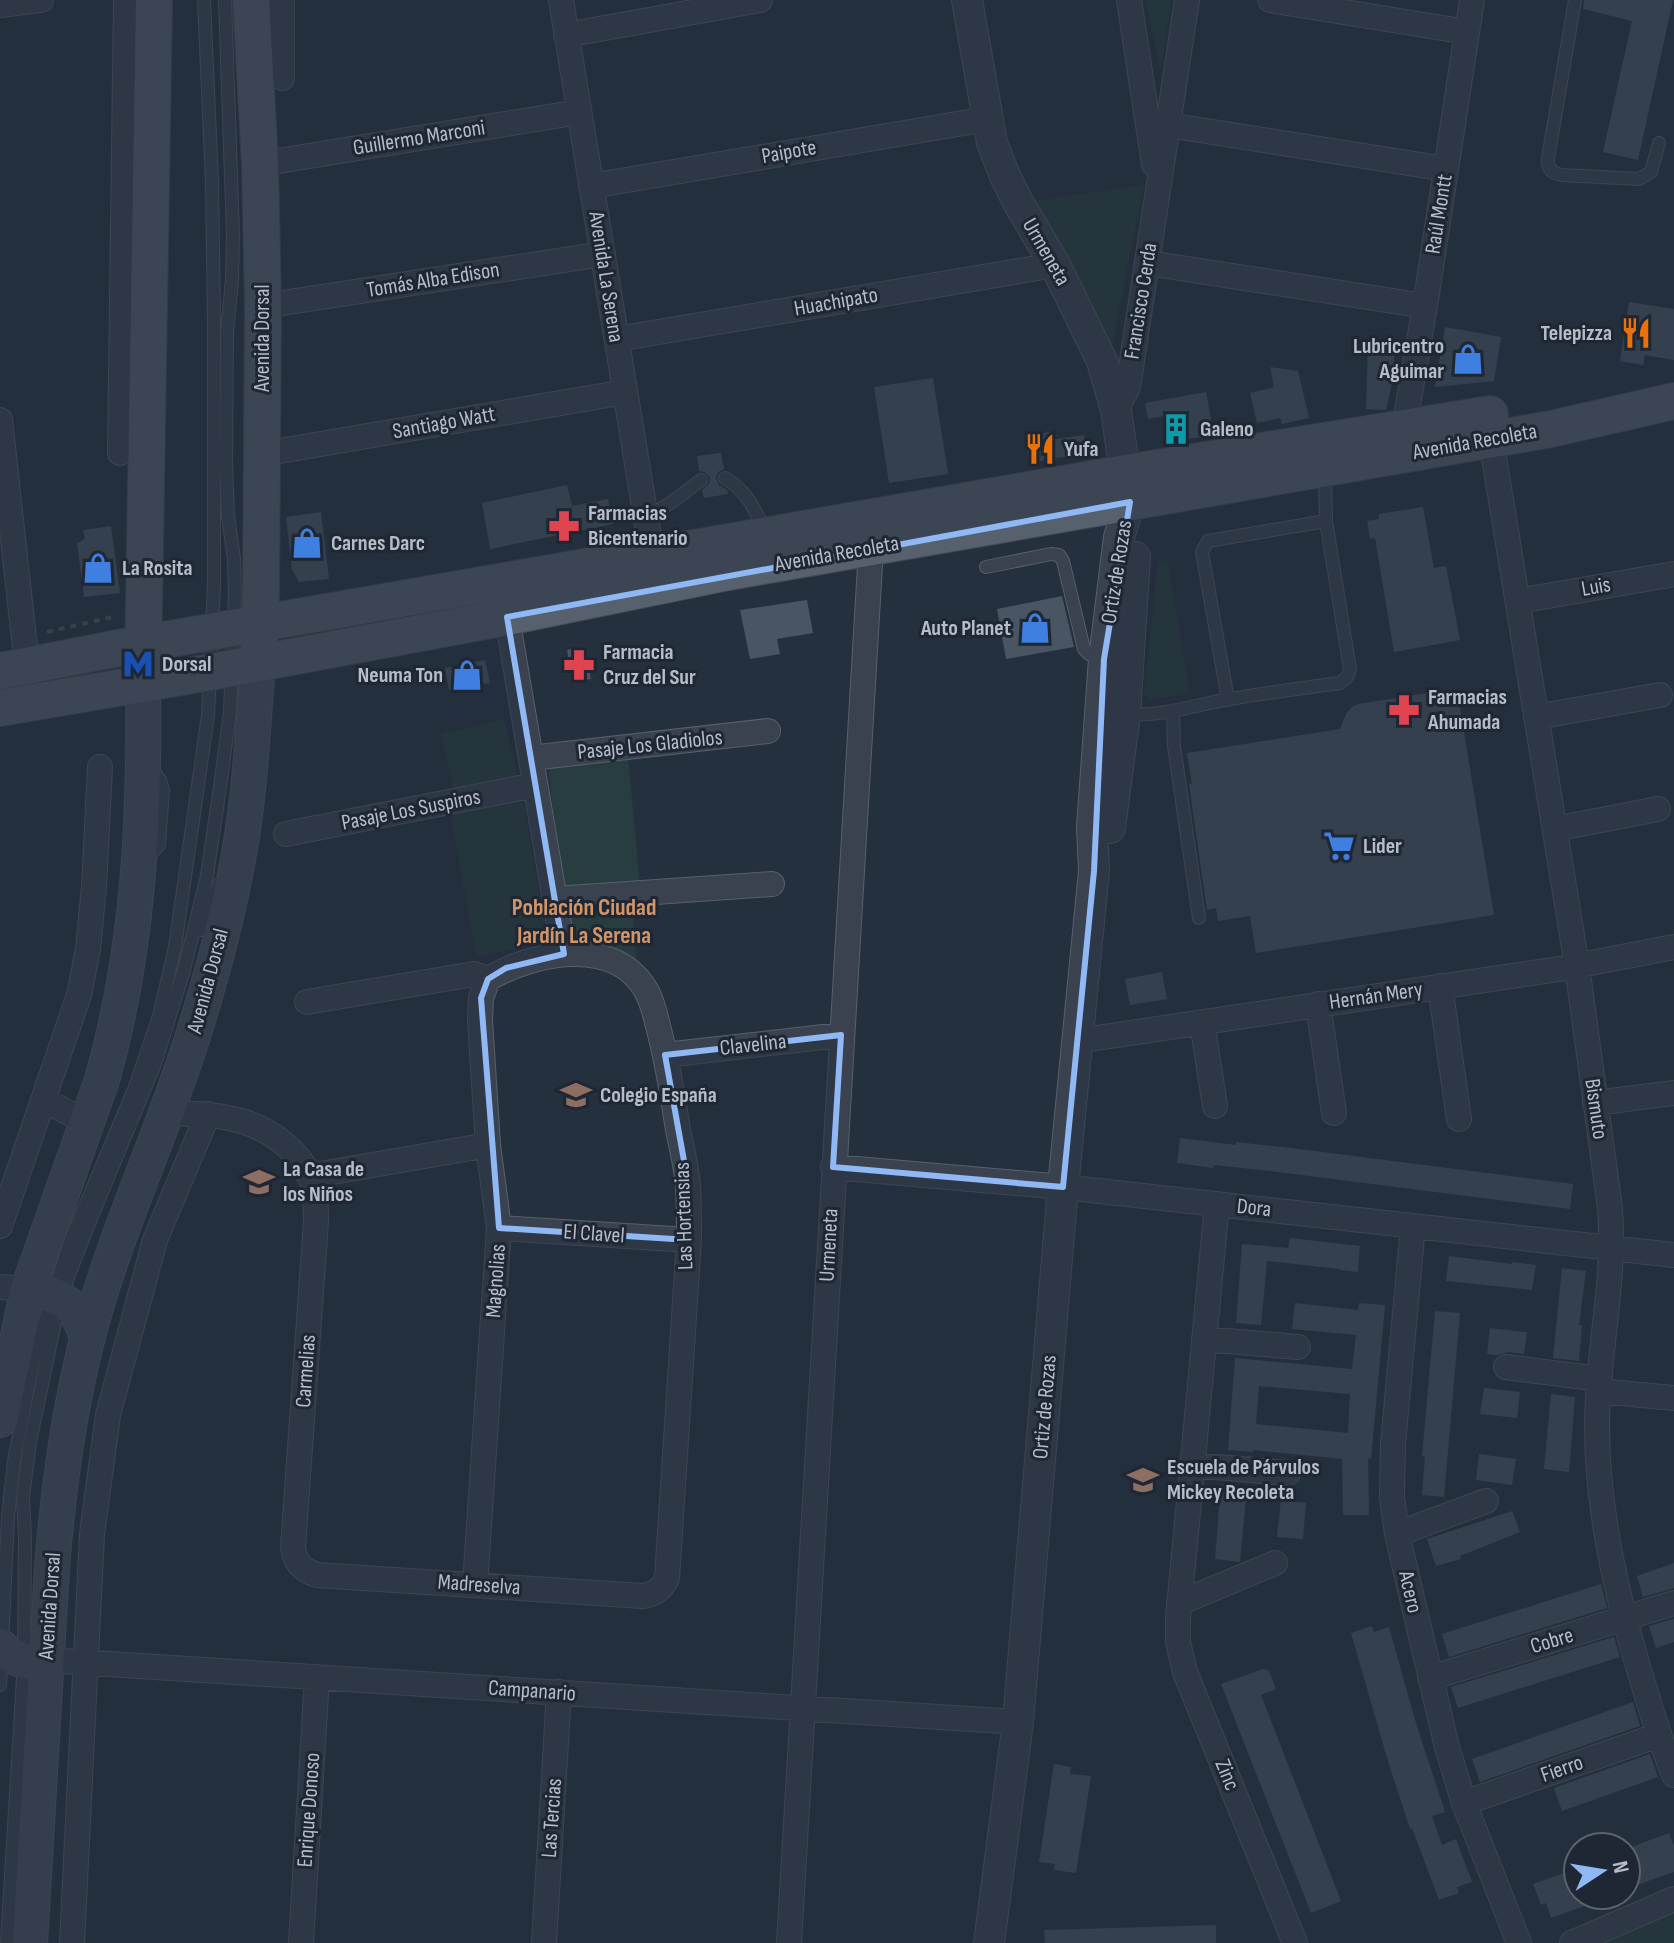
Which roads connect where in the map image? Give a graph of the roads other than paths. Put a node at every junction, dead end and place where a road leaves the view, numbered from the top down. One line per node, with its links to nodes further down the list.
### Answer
1 (41, 0): 17 (street)
2 (126, 0): 41 (street)
3 (154, 0): 58 (main road)
4 (204, 0): 59 (lane)
5 (225, 0): 59 (lane)
6 (251, 0): 25 (main road, Avenida Dorsal)
7 (282, 0): 20 (street)
8 (561, 0): 19 (street, Avenida La Serena)
9 (760, 0): 19 (street)
10 (967, 0): 22 (street, Urmeneta)
11 (1129, 0): 28 (street, Francisco Cerda)
12 (1187, 0): 23 (street, Francisco Cerda)
13 (1270, 0): 16 (street)
14 (1472, 0): 18 (street, Raúl Montt)
15 (1575, 0): 24 (lane)
16 (1326, 4): 18 (street)
17 (0, 5)
18 (1467, 32): 26 (street, Raúl Montt)
19 (566, 35): 21 (street, Avenida La Serena)
20 (282, 78)
21 (579, 112): 25 (street, Guillermo Marconi); 27 (street, Avenida La Serena)
22 (987, 119): 27 (street, Paipote); 31 (street, Urmeneta)
23 (1168, 125): 26 (street); 28 (street, Francisco Cerda)
24 (1659, 143)
25 (260, 164): 32 (main road, Avenida Dorsal)
26 (1446, 169): 33 (street, Raúl Montt)
27 (591, 186): 29 (street, Avenida La Serena)
28 (1158, 189): 30 (street, Francisco Cerda)
29 (603, 254): 32 (street, Tomás Alba Edison); 34 (street, Avenida La Serena)
30 (1148, 263): 33 (street); 37 (street, Francisco Cerda)
31 (1055, 265): 34 (street, Huachipato); 37 (street, Urmeneta)
32 (263, 306): 42 (main road, Avenida Dorsal)
33 (1425, 306): 39 (street, Raúl Montt)
34 (617, 339): 35 (street, Avenida La Serena)
35 (625, 392): 42 (street, Santiago Watt); 49 (street, Avenida La Serena)
36 (1674, 400): 39 (main road, Avenida Recoleta); 40 (main road, Avenida Recoleta)
37 (1116, 410): 46 (street, Urmeneta)
38 (0, 420): 47 (street)
39 (1404, 428): 46 (main road, Avenida Recoleta)
40 (1491, 439): 43 (main road, Avenida Recoleta); 56 (street, Bismuto)
41 (120, 453)
42 (262, 454): 59 (main road, Avenida Dorsal)
43 (1325, 468): 46 (main road, Avenida Recoleta); 50 (lane)
44 (725, 478): 51 (lane)
45 (701, 480): 49 (lane)
46 (1128, 488): 48 (main road, Avenida Recoleta); 52 (main road, Avenida Recoleta); 61 (street, Ortiz de Rozas); 67 (street, Ortiz de Rozas)
47 (5, 502): 60 (street)
48 (897, 512): 51 (main road, Avenida Recoleta); 52 (main road)
49 (646, 518): 53 (street, Avenida La Serena)
50 (1326, 521): 65 (lane); 65 (lane)
51 (767, 535): 53 (main road, Avenida Recoleta)
52 (871, 548): 57 (main road, Avenida Recoleta); 92 (street, Urmeneta)
53 (652, 555): 59 (main road, Avenida Recoleta)
54 (986, 567): 61 (lane)
55 (1674, 574): 56 (street, Luis)
56 (1518, 601): 69 (street, Bismuto)
57 (507, 617): 62 (main road, Avenida Recoleta); 71 (street)
58 (143, 626): 59 (main road, Avenida Recoleta); 60 (main road, Avenida Recoleta); 63 (main road)
59 (236, 628): 62 (main road, Avenida Dorsal); 62 (lane)
60 (17, 658): 66 (main road)
61 (1104, 659): 67 (street, Ortiz de Rozas)
62 (234, 667): 63 (main road, Avenida Recoleta); 75 (main road, Avenida Dorsal); 86 (lane); 115 (lane)
63 (143, 684): 66 (main road, Avenida Recoleta); 78 (main road)
64 (1660, 695): 69 (street)
65 (1228, 700): 68 (lane)
66 (0, 707)
67 (1113, 708): 68 (lane); 93 (street, Ortiz de Rozas)
68 (1173, 711): 82 (lane)
69 (1536, 717): 76 (street, Bismuto)
70 (768, 731): 71 (street, Pasaje Los Gladiolos)
71 (531, 758): 73 (street)
72 (100, 767): 80 (street)
73 (535, 785): 77 (street, Pasaje Los Suspiros); 81 (street)
74 (1658, 809): 76 (street)
75 (244, 821): 86 (lane); 99 (main road, Avenida Dorsal)
76 (1555, 829): 85 (street, Bismuto)
77 (286, 834)
78 (138, 877): 80 (street); 103 (main road)
79 (772, 884): 81 (street)
80 (94, 886): 96 (street)
81 (555, 899): 84 (street)
82 (1199, 918)
83 (1674, 947): 85 (street, Hernán Mery)
84 (564, 954): 87 (street, Las Hortensias); 94 (street, Las Hortensias)
85 (1577, 966): 88 (street, Hernán Mery); 97 (street, Bismuto)
86 (184, 970): 115 (lane)
87 (488, 979): 89 (street); 104 (street, Magnolias)
88 (1440, 986): 90 (street, Hernán Mery); 102 (street)
89 (307, 1002)
90 (1318, 1004): 91 (street, Hernán Mery); 100 (street)
91 (1202, 1022): 93 (street, Hernán Mery); 98 (street)
92 (841, 1035): 94 (street, Clavelina); 105 (street, Urmeneta)
93 (1077, 1041): 107 (street, Ortiz de Rozas)
94 (665, 1055): 112 (street, Las Hortensias)
95 (1674, 1093): 97 (street)
96 (44, 1100): 103 (street); 109 (street)
97 (1595, 1103): 113 (street, Bismuto)
98 (1215, 1106)
99 (167, 1113): 101 (street); 116 (main road, Avenida Dorsal)
100 (1334, 1113)
101 (208, 1114): 106 (street); 135 (street, Avenida Dorsal)
102 (1459, 1119)
103 (88, 1123): 115 (main road)
104 (488, 1145): 106 (street); 111 (street, Magnolias)
105 (833, 1167): 107 (street, Dora); 140 (street, Urmeneta)
106 (309, 1176): 128 (street, Carmelias)
107 (1063, 1187): 108 (street, Dora); 141 (street, Ortiz de Rozas)
108 (1217, 1204): 110 (street, Dora); 117 (street, Zinc)
109 (0, 1226)
110 (1413, 1226): 113 (street, Dora); 126 (street, Acero)
111 (499, 1228): 112 (street, El Clavel); 129 (street, Magnolias)
112 (689, 1240): 130 (street, Las Hortensias)
113 (1611, 1248): 114 (street, Dora); 120 (street, Bismuto)
114 (1674, 1255)
115 (35, 1292): 116 (main road); 122 (main road); 134 (lane); 134 (lane)
116 (87, 1339): 134 (main road, Avenida Dorsal)
117 (1204, 1339): 118 (street); 123 (street, Zinc)
118 (1298, 1347)
119 (1506, 1367): 120 (street)
120 (1600, 1385): 121 (street); 133 (street, Bismuto)
121 (1674, 1398)
122 (0, 1420)
123 (1192, 1465): 124 (street); 131 (street, Zinc)
124 (1288, 1473)
125 (1486, 1501): 126 (street)
126 (1397, 1534): 137 (street, Acero)
127 (1275, 1563): 131 (street)
128 (300, 1566): 129 (street, Madreselva)
129 (475, 1585): 130 (street, Madreselva)
130 (659, 1591)
131 (1179, 1603): 153 (street, Zinc)
132 (1674, 1603): 133 (street, Cobre)
133 (1625, 1619): 137 (street, Cobre); 142 (street, Bismuto)
134 (18, 1654): 135 (street, Campanario); 138 (lane); 146 (lane); 147 (main road, Avenida Dorsal)
135 (86, 1662): 136 (street, Campanario); 148 (street, Avenida Dorsal)
136 (317, 1677): 139 (street, Campanario); 149 (street, Enrique Donoso)
137 (1430, 1678): 144 (street, Acero)
138 (0, 1685)
139 (559, 1692): 140 (street, Campanario); 150 (street, Las Tercias)
140 (802, 1708): 141 (street, Campanario); 151 (street, Urmeneta)
141 (1018, 1722): 152 (street, Ortiz de Rozas)
142 (1665, 1743): 143 (street, Bismuto); 144 (street, Fierro)
143 (1674, 1775)
144 (1464, 1803): 154 (street, Acero)
145 (1674, 1899): 155 (street)
146 (7, 1943)
147 (30, 1943)
148 (72, 1943)
149 (301, 1943)
150 (544, 1943)
151 (789, 1943)
152 (989, 1943)
153 (1295, 1943)
154 (1519, 1943)
155 (1572, 1943)

